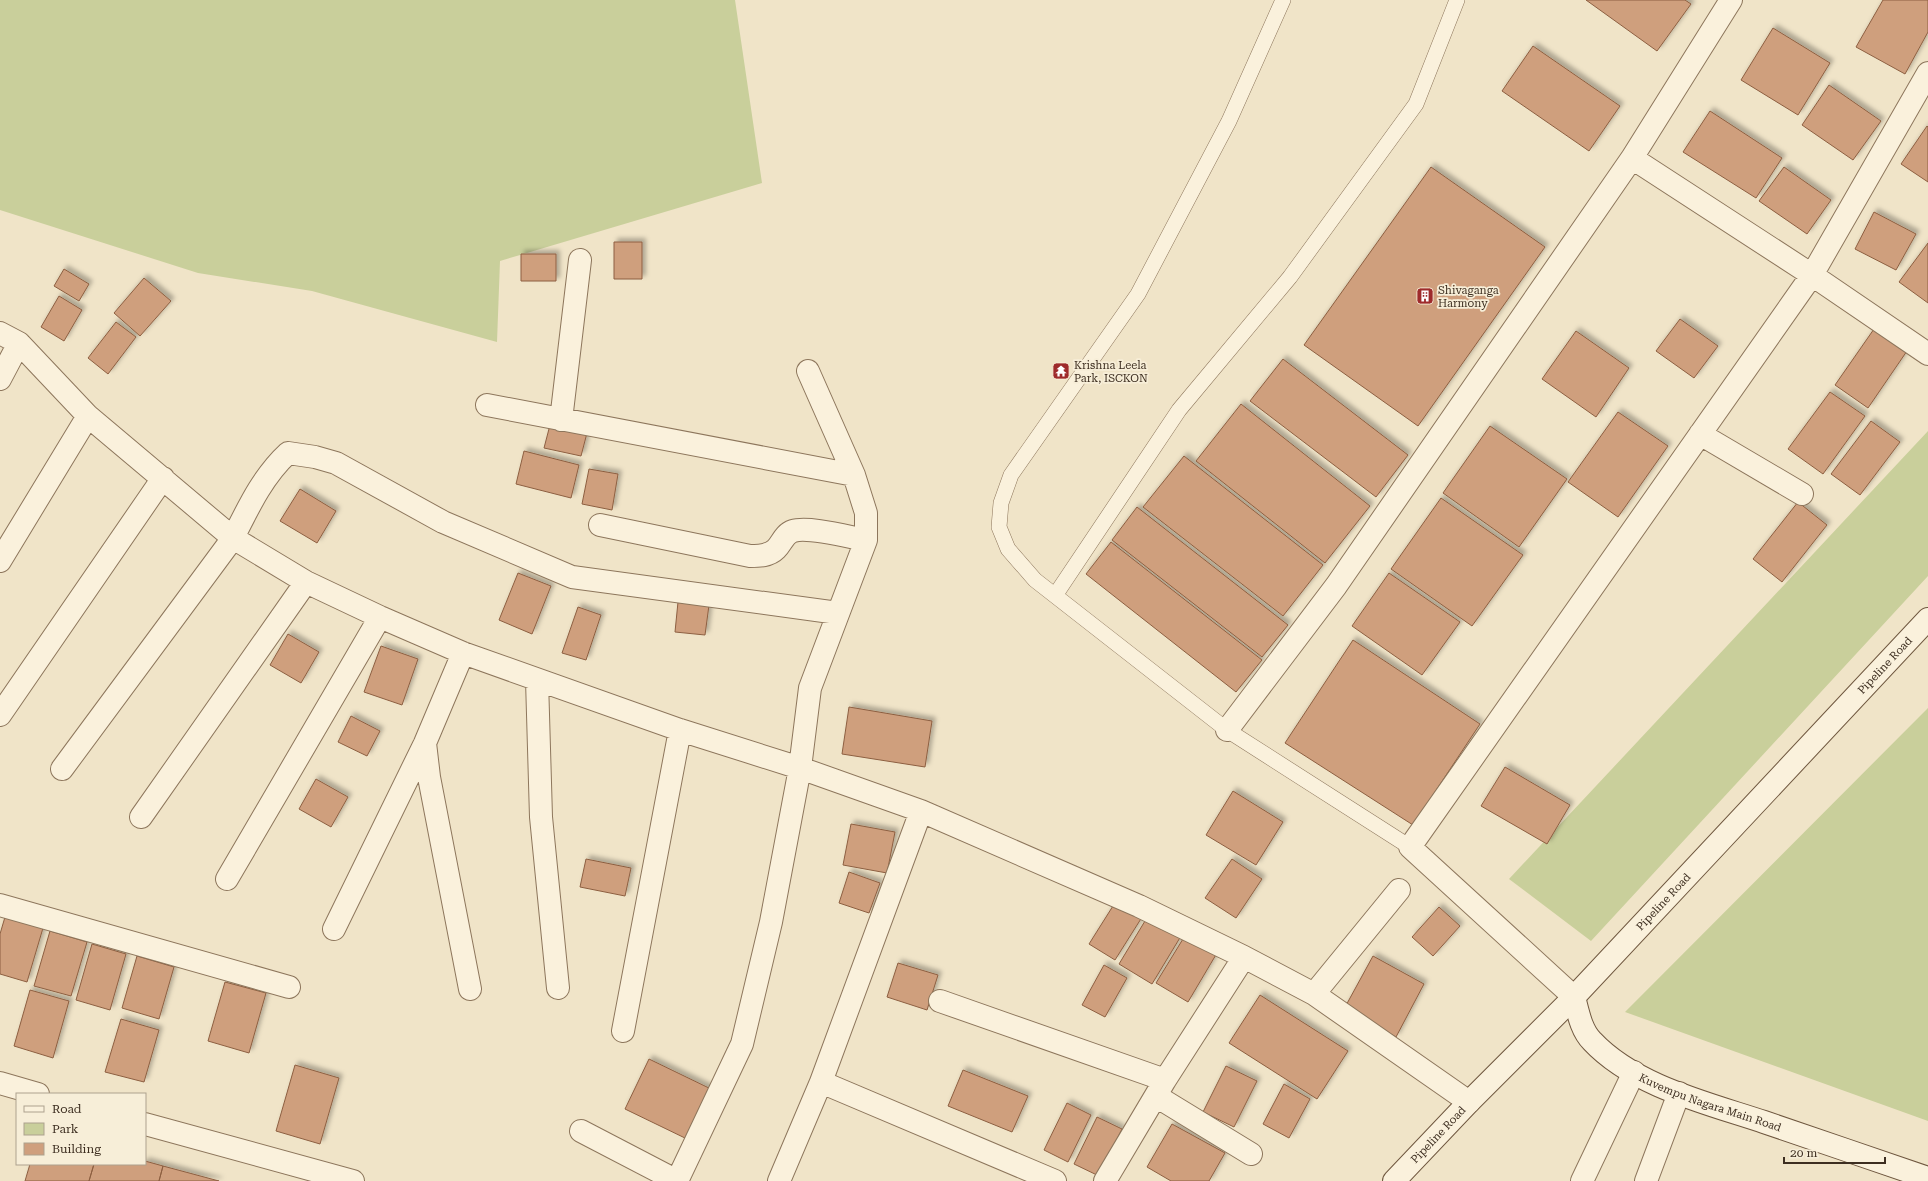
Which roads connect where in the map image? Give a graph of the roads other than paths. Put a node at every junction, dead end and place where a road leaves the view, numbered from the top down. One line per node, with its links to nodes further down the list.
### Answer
1 (1284, 0): 24 (lane)
2 (1456, 0): 24 (lane)
3 (1731, 0): 5 (street)
4 (1928, 73): 7 (street)
5 (1632, 158): 7 (street); 32 (street)
6 (580, 260): 14 (street)
7 (1812, 275): 9 (street); 15 (street)
8 (9, 338): 11 (street); 13 (street)
9 (1928, 354)
10 (808, 371): 16 (street)
11 (0, 380)
12 (487, 405): 14 (street)
13 (88, 416): 17 (street); 22 (street)
14 (561, 420): 16 (street)
15 (1700, 434): 18 (street); 38 (street)
16 (854, 475): 21 (street)
17 (163, 478): 20 (street); 30 (street)
18 (1802, 494)
19 (600, 525): 21 (street)
20 (233, 538): 23 (street); 25 (street); 35 (street)
21 (866, 540): 25 (street)
22 (0, 561)
23 (306, 582): 26 (street); 37 (street)
24 (1056, 594): 32 (lane)
25 (838, 613): 34 (street)
26 (380, 617): 28 (street); 39 (street)
27 (1928, 620): 48 (street, Pipeline Road)
28 (463, 653): 29 (street); 33 (street)
29 (536, 680): 31 (street); 45 (street)
30 (0, 715)
31 (680, 730): 34 (street); 50 (street)
32 (1227, 730): 38 (lane)
33 (425, 743): 42 (street); 46 (street)
34 (800, 768): 36 (street); 63 (street)
35 (62, 769)
36 (921, 811): 43 (street); 52 (street)
37 (141, 817)
38 (1410, 847): 48 (street)
39 (227, 879)
40 (1399, 890): 47 (street)
41 (0, 905): 44 (street)
42 (334, 929)
43 (1244, 957): 47 (street); 54 (street)
44 (289, 987)
45 (558, 988)
46 (470, 990)
47 (1314, 994): 57 (street)
48 (1574, 997): 51 (street, Kuvempu Nagara Main Road); 57 (street, Pipeline Road)
49 (940, 1001): 54 (street)
50 (623, 1031)
51 (1634, 1072): 56 (street, Kuvempu Nagara Main Road); 68 (street)
52 (821, 1082): 64 (street); 65 (street)
53 (0, 1083): 55 (street)
54 (1161, 1088): 60 (street); 66 (street)
55 (35, 1093)
56 (1679, 1093): 61 (street, Kuvempu Nagara Main Road); 69 (street)
57 (1469, 1102): 67 (street, Pipeline Road)
58 (146, 1124): 62 (street)
59 (581, 1131): 63 (street)
60 (1251, 1154)
61 (1928, 1178)
62 (353, 1181)
63 (677, 1181)
64 (779, 1181)
65 (1055, 1181)
66 (1105, 1181)
67 (1394, 1181)
68 (1582, 1181)
69 (1646, 1181)

